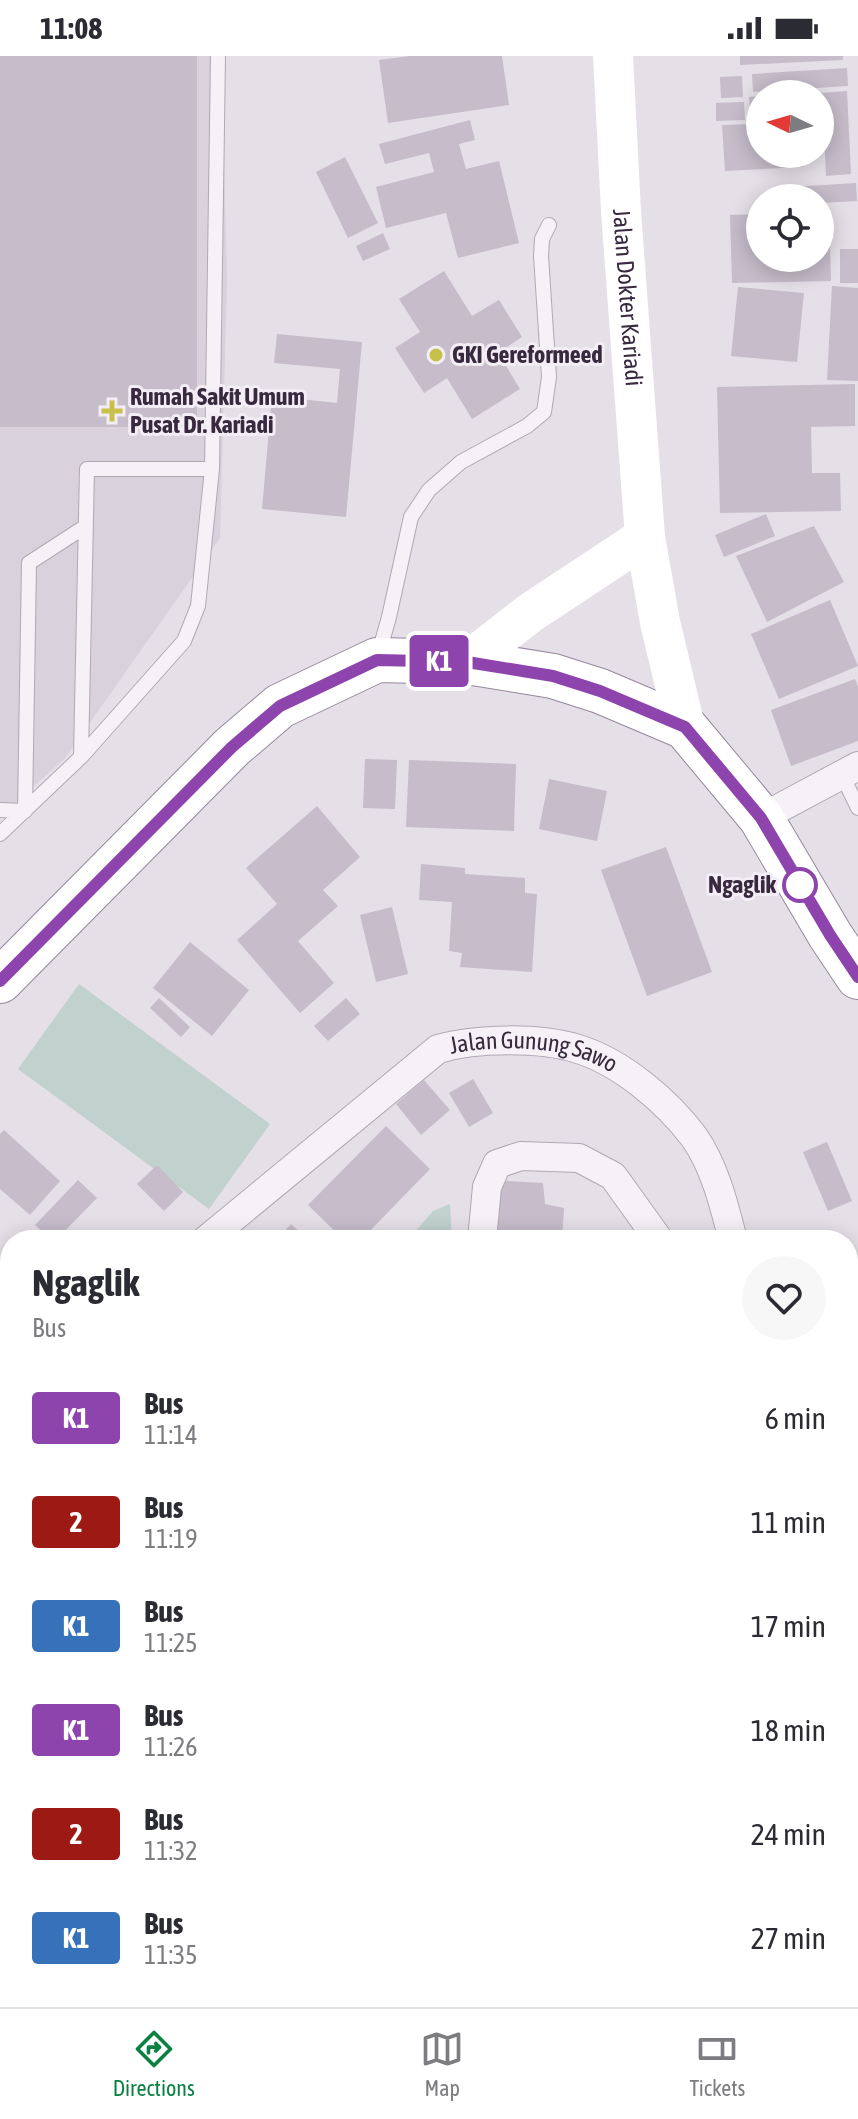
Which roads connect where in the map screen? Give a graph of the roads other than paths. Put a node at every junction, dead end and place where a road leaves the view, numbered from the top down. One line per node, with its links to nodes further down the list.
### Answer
1 (218, 56): 4 (lane)
2 (613, 56): 6 (main road, Jalan Dokter Kariadi)
3 (549, 225): 7 (lane)
4 (212, 469): 5 (lane); 10 (lane)
5 (86, 526): 10 (lane); 14 (lane)
6 (645, 537): 8 (main road); 9 (main road, Jalan Dokter Kariadi)
7 (377, 660): 8 (highway); 18 (highway)
8 (467, 662): 9 (highway)
9 (685, 727): 15 (highway)
10 (81, 757): 14 (lane)
11 (850, 770): 12 (lane); 15 (street)
12 (858, 808)
13 (0, 810): 14 (lane)
14 (25, 811): 16 (lane)
15 (761, 818): 17 (highway)
16 (0, 834)
17 (858, 977)
18 (0, 981)
19 (218, 1230): 22 (street, Jalan Gunung Sawo)
20 (483, 1230): 21 (street)
21 (652, 1230)
22 (730, 1230)

